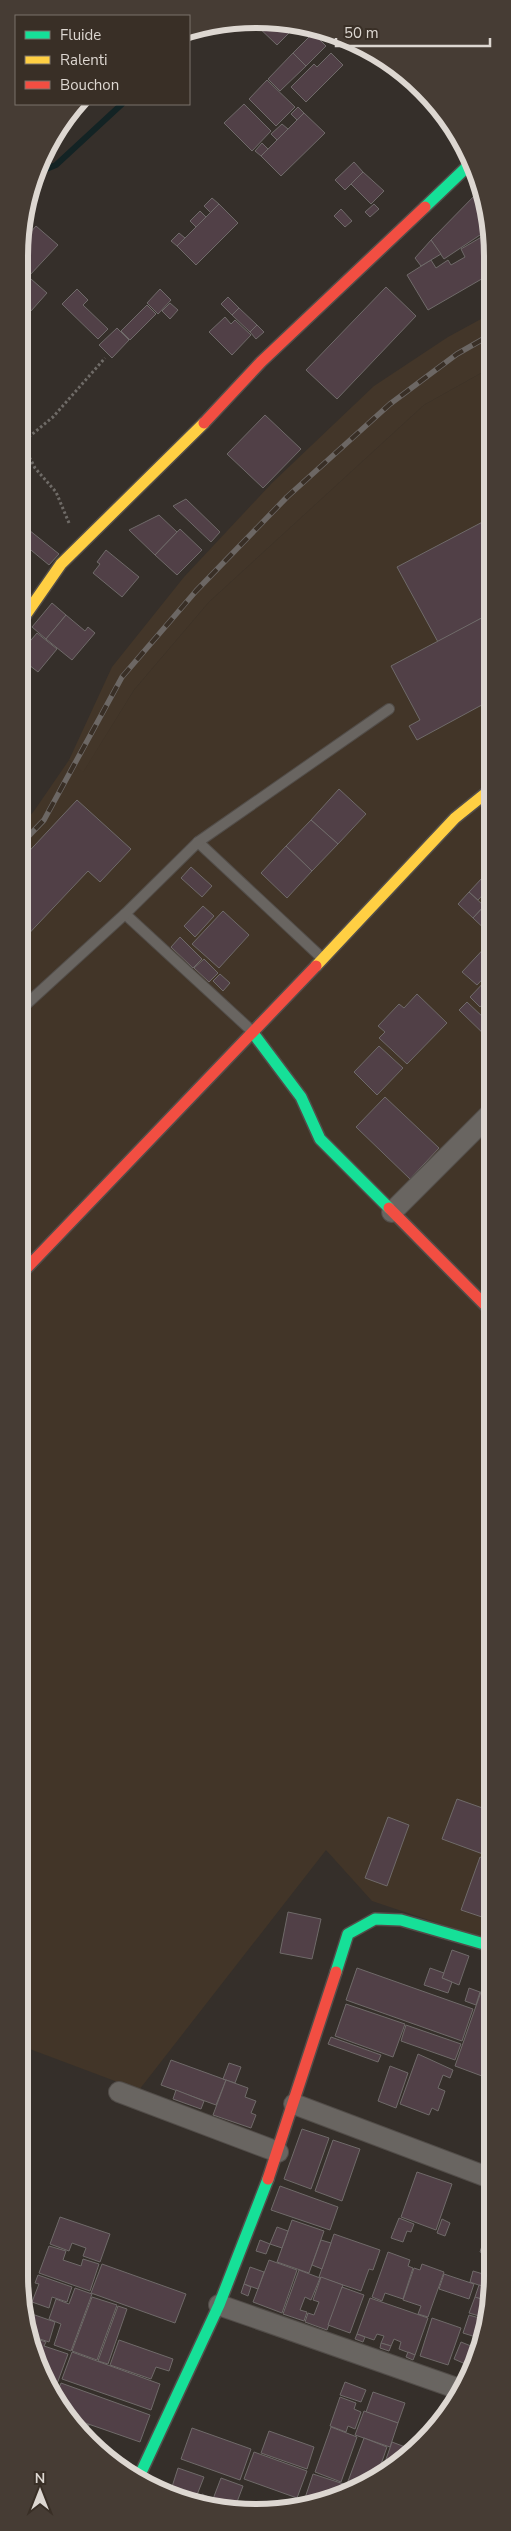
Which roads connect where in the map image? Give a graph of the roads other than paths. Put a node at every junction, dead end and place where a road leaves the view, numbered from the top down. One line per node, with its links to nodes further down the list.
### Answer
1 (466, 168): 2 (street)
2 (28, 612)
3 (389, 709): 5 (lane)
4 (484, 795): 7 (street)
5 (198, 842): 6 (lane); 7 (lane)
6 (124, 914): 8 (lane); 9 (lane)
7 (323, 959): 9 (street)
8 (28, 1003)
9 (253, 1033): 11 (street); 12 (street)
10 (484, 1120): 11 (street)
11 (392, 1212): 13 (street)
12 (28, 1267)
13 (484, 1304)
14 (484, 1944): 16 (street)
15 (119, 2092): 17 (street)
16 (294, 2104): 17 (street); 18 (street)
17 (278, 2152): 19 (street)
18 (484, 2176)
19 (219, 2305): 20 (street); 21 (street)
20 (454, 2387)
21 (141, 2473)

